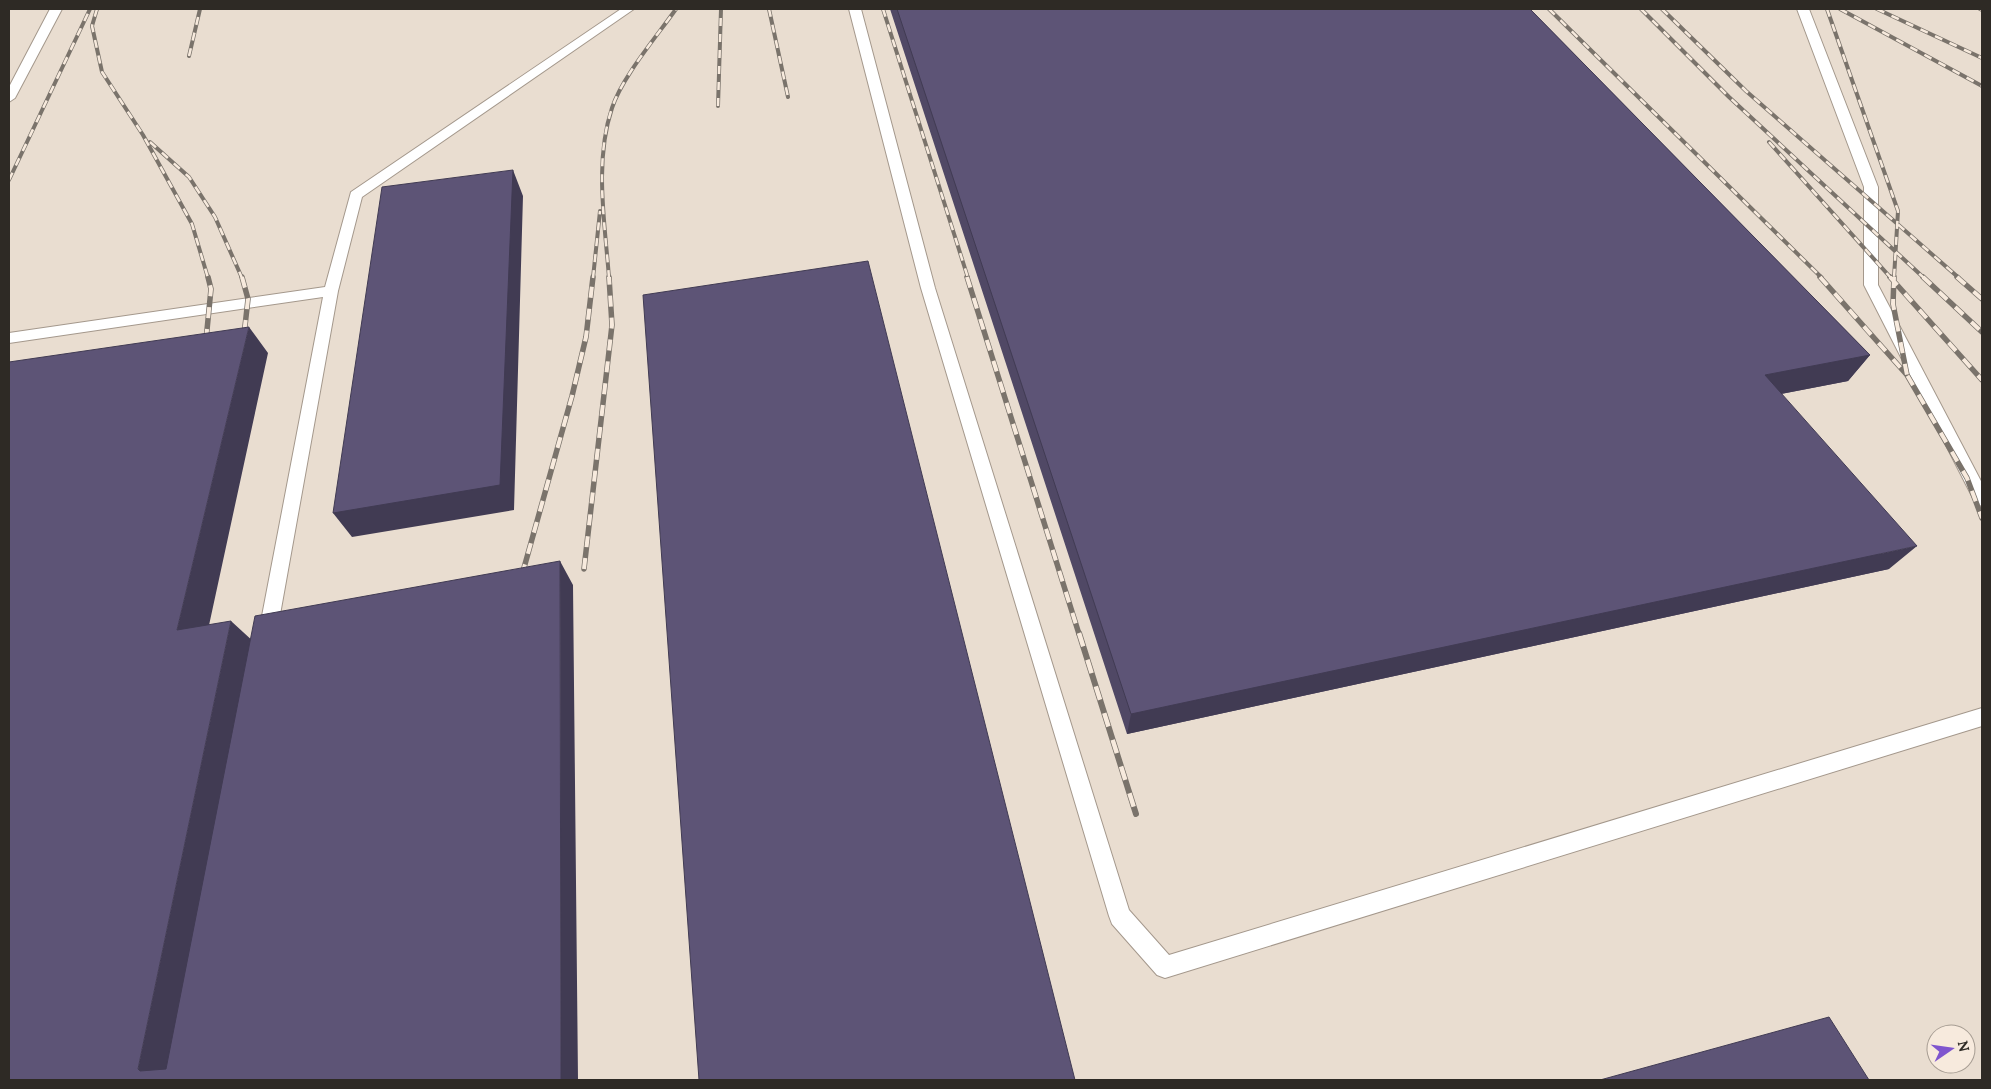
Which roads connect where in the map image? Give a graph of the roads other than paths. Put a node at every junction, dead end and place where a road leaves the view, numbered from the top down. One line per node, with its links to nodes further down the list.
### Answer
1 (56, 9): 5 (lane)
2 (628, 9): 6 (lane)
3 (855, 9): 10 (lane)
4 (1803, 9): 8 (lane)
5 (9, 98)
6 (331, 291): 7 (lane); 9 (lane)
7 (9, 338)
8 (1982, 499)
9 (264, 652)
10 (1982, 717)

